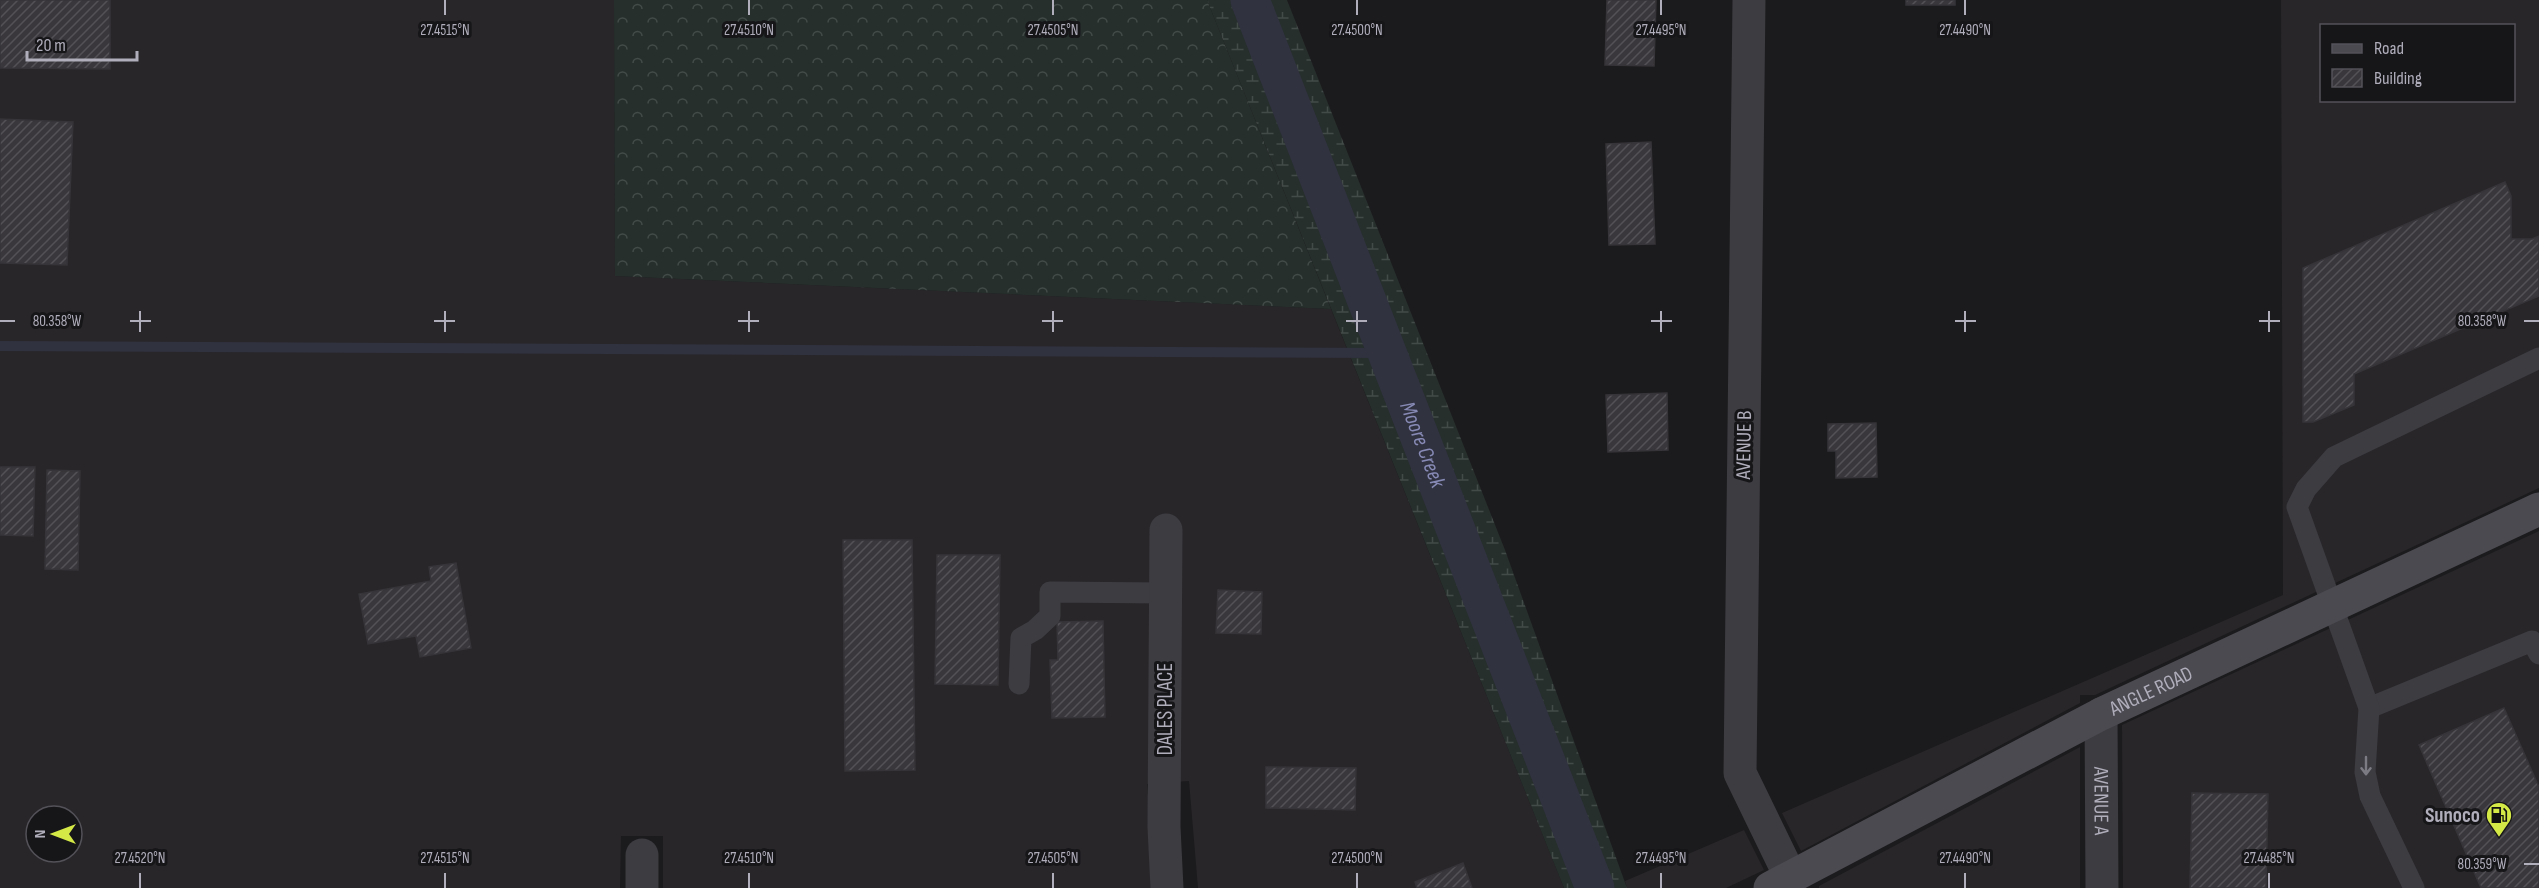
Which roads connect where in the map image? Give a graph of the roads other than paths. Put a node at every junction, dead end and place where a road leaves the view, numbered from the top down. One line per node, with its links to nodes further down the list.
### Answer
1 (1749, 0): 12 (street, AVENUE B)
2 (2539, 358): 6 (lane)
3 (2539, 509): 6 (main road, ANGLE ROAD)
4 (1166, 530): 5 (street, DALES PLACE)
5 (1165, 593): 8 (lane); 14 (street, DALES PLACE)
6 (2331, 607): 9 (lane); 10 (main road, ANGLE ROAD)
7 (2537, 645): 9 (lane)
8 (1019, 684)
9 (2368, 708): 16 (lane, one-way to 16)
10 (2101, 714): 12 (main road, ANGLE ROAD); 15 (street, AVENUE A)
11 (642, 855): 13 (street)
12 (1781, 883)
13 (642, 888)
14 (1167, 888)
15 (2102, 888)
16 (2414, 888)

